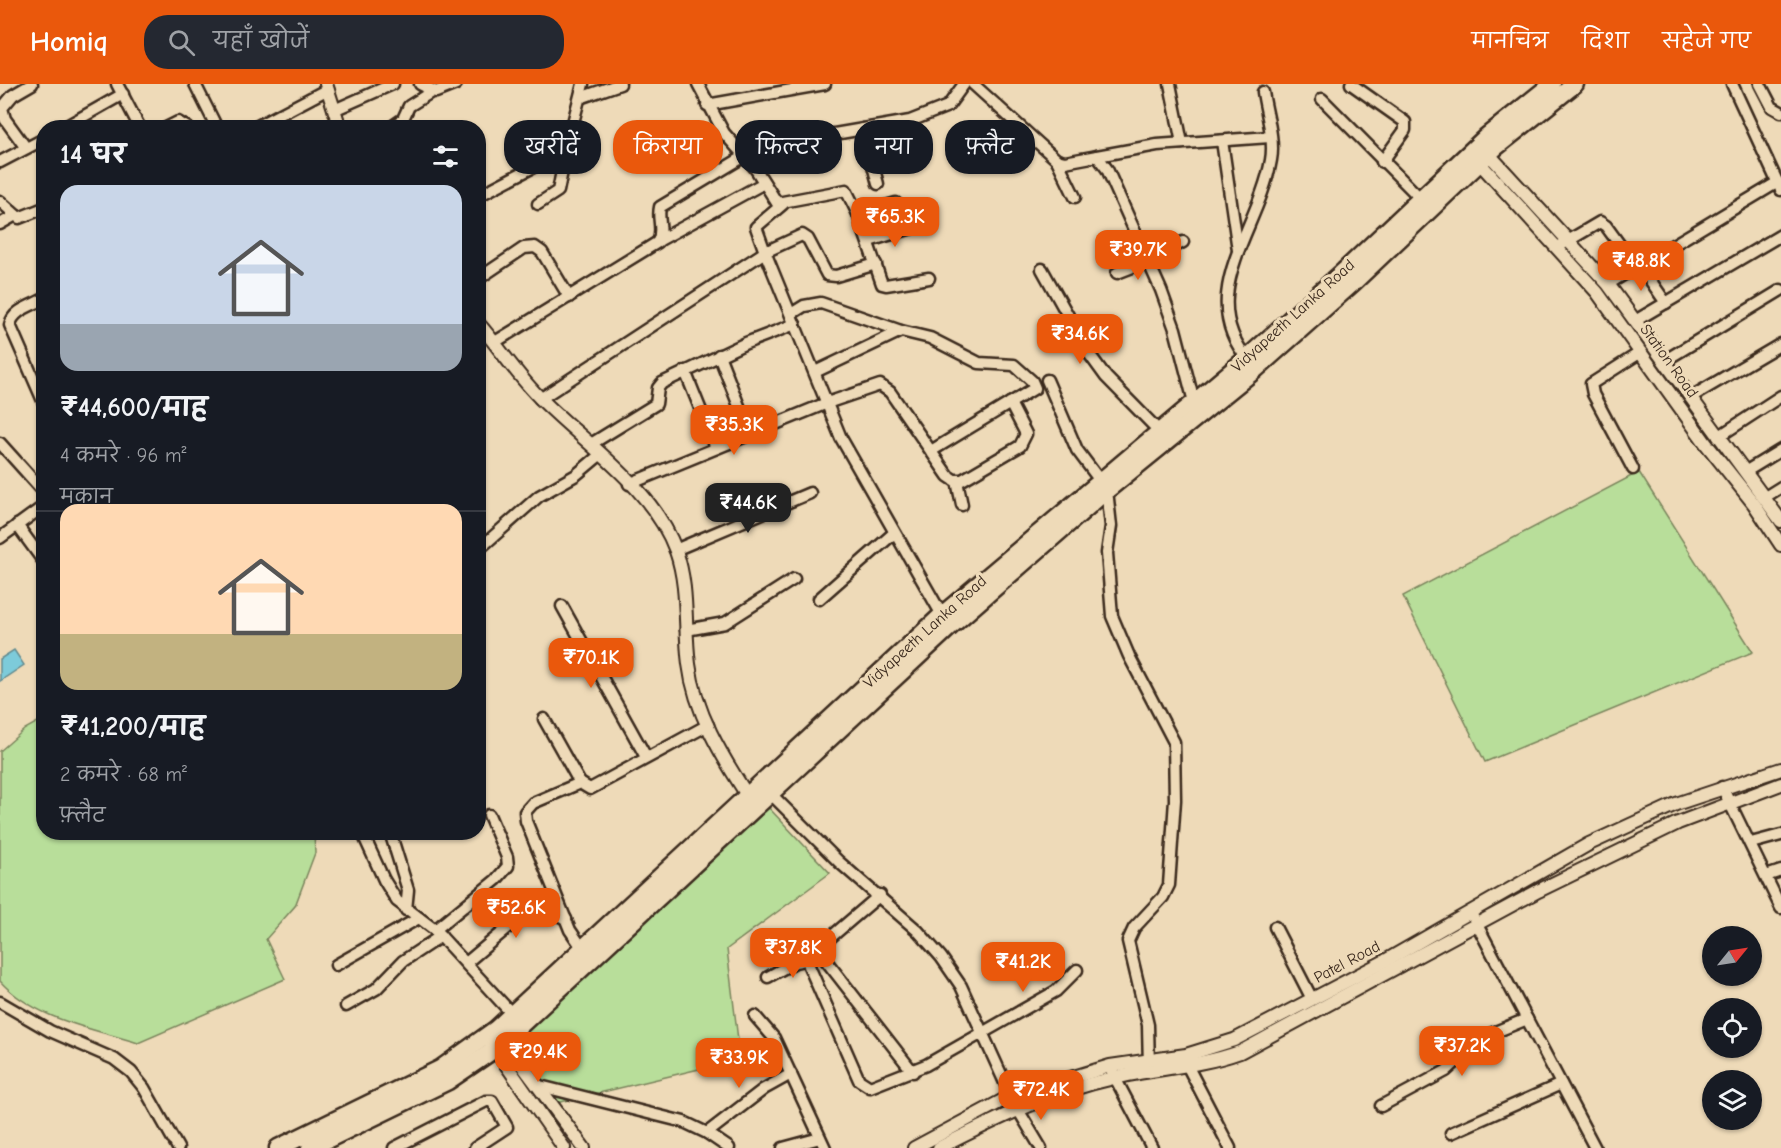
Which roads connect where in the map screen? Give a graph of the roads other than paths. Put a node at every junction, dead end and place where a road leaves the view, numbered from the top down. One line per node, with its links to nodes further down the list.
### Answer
1 (32, 84): 41 (street)
2 (117, 84): 22 (street)
3 (195, 84): 30 (street)
4 (393, 84): 26 (street)
5 (420, 84): 20 (street)
6 (456, 84): 20 (street)
7 (583, 84): 23 (street)
8 (620, 84): 23 (street)
9 (698, 84): 25 (street)
10 (825, 84): 25 (street)
11 (964, 84): 35 (street)
12 (973, 84): 44 (street)
13 (1170, 84): 39 (street)
14 (1351, 84): 47 (street)
15 (1552, 84): 42 (main road, Vidyapeeth Lanka Road)
16 (1575, 84): 42 (main road, Vidyapeeth Lanka Road)
17 (1732, 84): 48 (street)
18 (1760, 84): 27 (street)
19 (327, 85): 26 (street); 31 (street)
20 (433, 91): 33 (street)
21 (1263, 92): 36 (street)
22 (123, 94): 28 (street); 29 (street)
23 (580, 98): 34 (street)
24 (1322, 99): 47 (street)
25 (707, 105): 40 (street)
26 (334, 110): 32 (street)
27 (1781, 112)
28 (77, 120)
29 (136, 120)
30 (213, 120)
31 (268, 120)
32 (337, 120)
33 (405, 120)
34 (574, 120)
35 (913, 120)
36 (1270, 137): 37 (street); 75 (street)
37 (1222, 141): 39 (street); 75 (street)
38 (36, 142): 41 (street)
39 (1182, 144): 43 (street)
40 (735, 145)
41 (26, 148): 45 (street)
42 (1480, 154): 62 (main road, Vidyapeeth Lanka Road); 69 (street, Station Road); 73 (street, Station Road)
43 (1097, 156): 44 (street); 76 (street)
44 (1058, 160): 57 (street)
45 (0, 162)
46 (735, 162): 71 (street)
47 (1382, 162): 62 (street)
48 (1777, 167): 55 (street)
49 (521, 174): 56 (street)
50 (561, 174): 60 (street)
51 (758, 174): 53 (street)
52 (875, 174): 54 (street)
53 (764, 183): 61 (street); 71 (street)
54 (878, 184)
55 (1779, 186): 78 (street)
56 (486, 192)
57 (1075, 197)
58 (0, 201): 65 (street)
59 (896, 203): 64 (street)
60 (538, 204)
61 (783, 204): 64 (street); 74 (street)
62 (1419, 208): 97 (main road, Vidyapeeth Lanka Road)
63 (36, 212): 65 (street)
64 (858, 214): 70 (street)
65 (14, 216): 66 (street)
66 (0, 224)
67 (912, 228): 70 (street)
68 (1781, 235): 87 (street)
69 (1568, 238): 73 (street); 78 (street); 83 (street, Station Road)
70 (869, 241): 77 (street)
71 (658, 242): 85 (street)
72 (1183, 242): 76 (street)
73 (1558, 246): 94 (street, Station Road)
74 (765, 252): 77 (street); 88 (street); 104 (street)
75 (1239, 253): 97 (street)
76 (1148, 260): 80 (street); 105 (street)
77 (876, 264): 82 (street)
78 (1637, 265): 83 (street); 87 (street)
79 (1042, 269): 108 (street)
80 (1118, 273)
81 (486, 274): 85 (street)
82 (929, 278)
83 (1608, 284): 89 (street, Station Road)
84 (1781, 290): 96 (street)
85 (569, 297): 92 (street)
86 (36, 303): 101 (street)
87 (1666, 303): 89 (street)
88 (793, 319): 90 (street); 95 (street); 99 (street)
89 (1635, 321): 96 (street, Station Road)
90 (902, 331): 99 (street); 107 (street)
91 (486, 332): 92 (street)
92 (495, 342): 104 (street)
93 (1781, 344): 103 (street)
94 (1641, 352): 117 (street); 133 (street, Station Road)
95 (719, 355): 98 (street); 109 (street)
96 (1664, 361): 103 (street, Station Road)
97 (1251, 364): 105 (main road, Vidyapeeth Lanka Road); 122 (main road, Vidyapeeth Lanka Road)
98 (685, 371): 112 (street); 113 (street)
99 (815, 372): 106 (street)
100 (1047, 380): 122 (street)
101 (36, 385)
102 (1781, 396): 110 (street)
103 (1691, 397): 110 (street, Station Road)
104 (540, 399): 112 (street)
105 (1194, 402): 108 (main road, Vidyapeeth Lanka Road)
106 (827, 403): 109 (street); 115 (street); 130 (street)
107 (1010, 403): 115 (street); 119 (street)
108 (1159, 431): 122 (main road, Vidyapeeth Lanka Road)
109 (750, 435): 113 (street)
110 (1718, 437): 118 (street, Station Road)
111 (0, 442): 120 (street)
112 (591, 444): 116 (street)
113 (716, 448): 121 (street)
114 (1781, 450): 118 (street)
115 (931, 451): 119 (street)
116 (601, 454): 121 (street); 132 (street)
117 (1633, 469)
118 (1745, 472): 125 (street, Station Road)
119 (957, 481): 126 (street)
120 (36, 483)
121 (629, 484): 134 (street)
122 (1103, 485): 139 (main road, Vidyapeeth Lanka Road); 147 (main road, Vidyapeeth Lanka Road); 182 (street)
123 (1781, 487): 125 (street)
124 (810, 493): 134 (street)
125 (1765, 497): 128 (street, Station Road)
126 (962, 505)
127 (36, 512): 129 (street)
128 (1781, 521)
129 (17, 525): 131 (street); 135 (street)
130 (894, 533): 137 (street); 139 (street)
131 (0, 538)
132 (486, 543)
133 (1781, 545)
134 (675, 550): 140 (street)
135 (36, 551)
136 (794, 579): 140 (street)
137 (819, 599)
138 (562, 606): 143 (street)
139 (942, 615): 147 (main road, Vidyapeeth Lanka Road)
140 (686, 630): 142 (street)
141 (544, 719): 145 (street)
142 (708, 726): 143 (street); 149 (street)
143 (646, 757): 145 (street)
144 (1781, 769): 148 (street, Patel Road)
145 (580, 783): 163 (street)
146 (1781, 784): 150 (street, Patel Road)
147 (765, 787): 149 (main road, Vidyapeeth Lanka Road); 158 (street); 180 (main road, Vidyapeeth Lanka Road)
148 (1722, 787): 150 (street); 162 (street, Patel Road)
149 (747, 795): 166 (main road, Vidyapeeth Lanka Road)
150 (1730, 801): 155 (street); 162 (street, Patel Road)
151 (489, 815): 165 (street)
152 (1781, 835): 155 (street)
153 (366, 840): 160 (street)
154 (392, 840): 160 (street)
155 (1751, 843): 157 (street)
156 (1781, 871): 157 (street)
157 (1766, 876): 159 (street)
158 (879, 895): 167 (street); 179 (street)
159 (1781, 908)
160 (406, 910): 161 (street)
161 (419, 918): 165 (street); 170 (street)
162 (1474, 918): 173 (street, Patel Road); 178 (street); 181 (street, Patel Road)
163 (566, 919): 166 (street); 169 (street)
164 (1275, 927): 173 (street)
165 (438, 933): 169 (street); 175 (street)
166 (583, 949): 176 (main road, Vidyapeeth Lanka Road)
167 (817, 949): 168 (street); 184 (street)
168 (810, 959): 172 (street); 184 (street)
169 (466, 963): 176 (street)
170 (336, 965)
171 (1077, 970): 179 (street)
172 (768, 977)
173 (1312, 999): 181 (street, Patel Road)
174 (0, 1002): 196 (street)
175 (346, 1006)
176 (513, 1015): 180 (main road, Vidyapeeth Lanka Road)
177 (755, 1016): 187 (street)
178 (1527, 1019): 188 (street); 191 (street)
179 (981, 1032): 184 (street); 190 (street)
180 (496, 1039): 189 (street); 197 (main road, Vidyapeeth Lanka Road); 198 (main road, Vidyapeeth Lanka Road); 201 (street)
181 (1237, 1046): 183 (street, Patel Road)
182 (1150, 1059): 183 (street, Patel Road); 185 (street, Patel Road); 186 (street)
183 (1187, 1061): 186 (street, Patel Road); 209 (street)
184 (913, 1072)
185 (1112, 1072): 186 (street, Patel Road); 190 (street, Patel Road); 192 (street, Patel Road); 208 (street)
186 (1149, 1072)
187 (791, 1074): 193 (street); 195 (street)
188 (1561, 1084): 194 (street); 210 (street)
189 (536, 1085): 193 (street); 202 (street)
190 (1011, 1096): 205 (street, Patel Road)
191 (1381, 1106)
192 (1017, 1108): 206 (street, Patel Road); 207 (street)
193 (707, 1132): 203 (street)
194 (1451, 1133)
195 (823, 1143): 204 (street)
196 (178, 1148)
197 (278, 1148)
198 (310, 1148)
199 (394, 1148): 200 (street)
200 (476, 1148)
201 (564, 1148)
202 (584, 1148)
203 (729, 1148)
204 (783, 1148)
205 (914, 1148)
206 (939, 1148)
207 (1041, 1148)
208 (1152, 1148)
209 (1230, 1148)
210 (1594, 1148)

